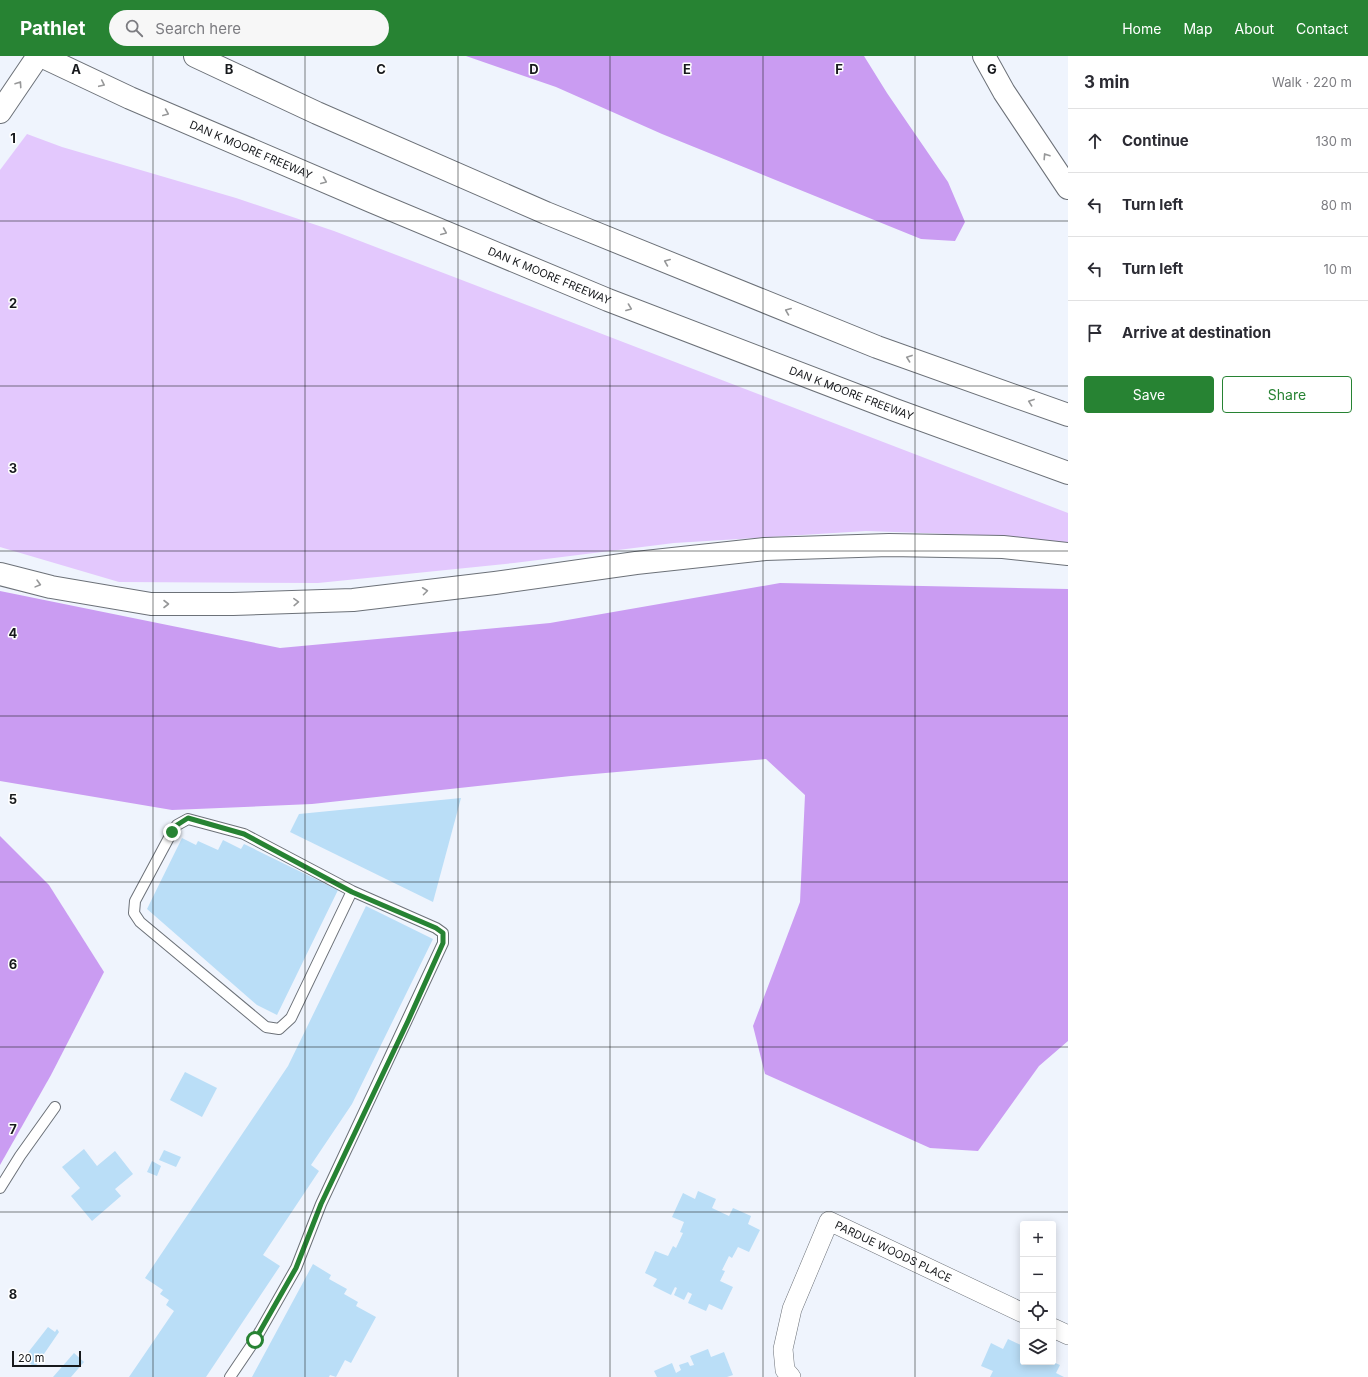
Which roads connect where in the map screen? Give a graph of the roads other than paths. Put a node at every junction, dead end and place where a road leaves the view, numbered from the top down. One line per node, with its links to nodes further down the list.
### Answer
1 (38, 56): 5 (main road, one-way to 1)
2 (41, 56): 8 (main road, DAN K MOORE FREEWAY, one-way to 8)
3 (195, 56): 7 (main road, one-way to 3)
4 (984, 56): 6 (main road, one-way to 4)
5 (0, 112)
6 (1068, 188)
7 (1068, 415)
8 (1068, 473)
9 (1068, 554): 10 (main road, one-way to 9)
10 (0, 574)
11 (352, 892): 11 (lane); 17 (lane)
12 (56, 1107): 13 (lane)
13 (0, 1188)
14 (1020, 1312): 18 (street, PARDUE WOODS PLACE)
15 (1055, 1329): 16 (street)
16 (1068, 1335)
17 (230, 1377)
18 (791, 1377)

